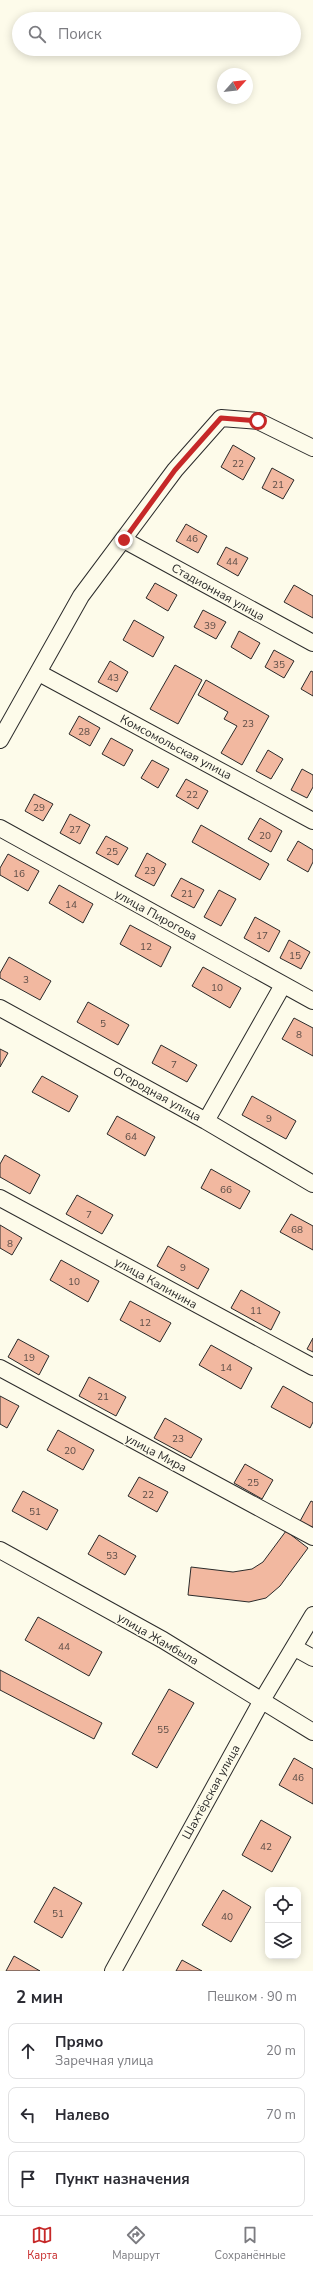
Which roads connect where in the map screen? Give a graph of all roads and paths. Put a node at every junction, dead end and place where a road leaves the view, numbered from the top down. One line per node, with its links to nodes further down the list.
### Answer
1 (313, 448): 2 (street)
2 (124, 540): 3 (street, Стадионная улица); 4 (street)
3 (313, 643)
4 (39, 673): 5 (street); 6 (street, Комсомольская улица)
5 (0, 740)
6 (313, 821)
7 (0, 828): 8 (street, улица Пирогова)
8 (283, 985): 9 (street, улица Пирогова); 11 (street)
9 (313, 1001)
10 (0, 1008): 11 (street, Огородная улица)
11 (206, 1121): 12 (street, Огородная улица)
12 (313, 1184)
13 (0, 1198): 15 (street, улица Калинина)
14 (0, 1368): 16 (street, улица Мира)
15 (313, 1368)
16 (313, 1537)
17 (0, 1550): 21 (street, улица Жамбыла)
18 (313, 1615): 19 (street, Шахтёрская улица)
19 (295, 1648): 20 (street); 21 (street, Шахтёрская улица)
20 (313, 1658)
21 (261, 1702): 22 (street, улица Жамбыла); 23 (street, Шахтёрская улица)
22 (313, 1732)
23 (113, 1971)

